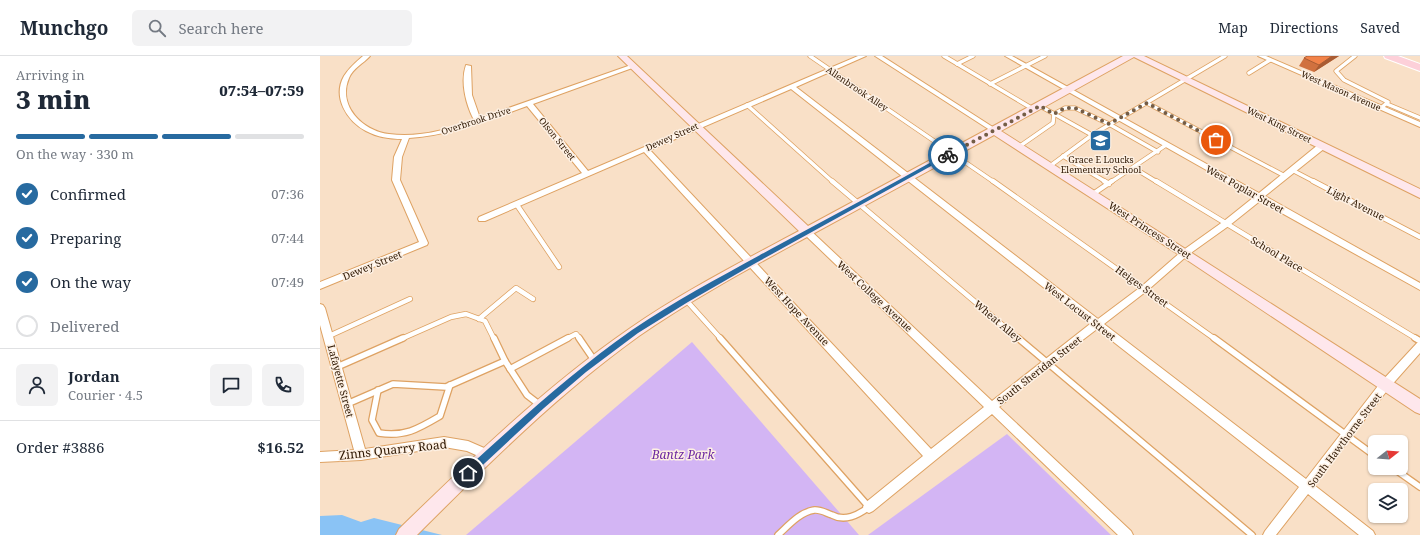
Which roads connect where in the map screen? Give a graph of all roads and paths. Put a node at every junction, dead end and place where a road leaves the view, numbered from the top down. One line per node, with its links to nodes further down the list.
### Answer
1 (367, 56): 44 (street, Overbrook Drive)
2 (622, 56): 19 (street, West College Avenue)
3 (810, 56): 22 (lane, Allenbrook Alley)
4 (863, 56): 22 (street, Dewey Street)
5 (878, 56): 42 (street, West Princess Street)
6 (944, 56): 17 (lane)
7 (973, 56): 17 (lane)
8 (1008, 56): 20 (street, West Poplar Street)
9 (1045, 56): 20 (lane)
10 (1130, 56): 27 (street)
11 (1137, 56): 24 (street, West King Street)
12 (1225, 56): 24 (lane)
13 (1261, 56): 16 (street, West Mason Avenue)
14 (1355, 56): 30 (lane)
15 (1388, 56): 21 (main road)
16 (1270, 60): 23 (lane); 33 (street, West Mason Avenue)
17 (957, 64): 25 (lane)
18 (468, 66): 38 (street)
19 (634, 66): 29 (street, Overbrook Drive); 41 (street, West College Avenue)
20 (1025, 66): 25 (lane); 27 (street, West Poplar Street)
21 (1420, 68)
22 (829, 70): 26 (street, Dewey Street); 37 (lane, Allenbrook Alley)
23 (1249, 73)
24 (1186, 80): 28 (lane); 47 (street, West King Street)
25 (990, 84): 32 (lane)
26 (791, 86): 31 (street, Dewey Street); 56 (street, West Locust Street)
27 (1068, 90): 32 (street); 35 (street, West Poplar Street)
28 (1147, 103): 35 (lane); 54 (lane, Light Avenue)
29 (529, 104): 38 (street, Overbrook Drive); 55 (street, Olson Street)
30 (1387, 104): 33 (lane); 36 (lane)
31 (747, 105): 41 (street, Dewey Street); 61 (lane, Wheat Alley)
32 (1037, 108): 34 (lane); 42 (street)
33 (1381, 108): 40 (street, West Mason Avenue)
34 (1054, 114): 39 (lane); 43 (lane); 46 (lane)
35 (1118, 118): 39 (lane); 45 (street, West Poplar Street)
36 (1420, 118)
37 (905, 121): 50 (lane, Heiges Street)
38 (478, 122): 44 (street, Overbrook Drive)
39 (1109, 124): 43 (lane); 49 (lane)
40 (1420, 125)
41 (697, 126): 48 (street, Dewey Street); 65 (street, West College Avenue)
42 (995, 130): 46 (street, West Princess Street); 50 (street)
43 (1092, 135): 51 (lane)
44 (406, 136): 70 (street, Dewey Street)
45 (1166, 145): 49 (lane); 60 (street, West Poplar Street)
46 (1020, 146): 52 (street, West Princess Street)
47 (1322, 146): 54 (street, South Sheridan Street); 59 (street, West King Street)
48 (645, 149): 55 (street, Dewey Street); 68 (street, West Hope Avenue)
49 (1158, 152): 53 (lane)
50 (953, 153): 56 (street); 72 (lane, Heiges Street)
51 (1063, 156): 52 (lane); 57 (lane)
52 (1050, 166): 58 (street, West Princess Street)
53 (1134, 168): 57 (lane); 64 (lane, School Place)
54 (1288, 173): 60 (street, South Sheridan Street); 66 (lane, Light Avenue)
55 (586, 174): 62 (street, Dewey Street)
56 (908, 177): 61 (street); 78 (street, West Locust Street)
57 (1109, 184): 58 (lane)
58 (1093, 194): 67 (street, West Princess Street)
59 (1420, 194)
60 (1260, 196): 64 (street, South Sheridan Street); 71 (street, West Poplar Street)
61 (858, 204): 65 (street); 84 (lane, Wheat Alley)
62 (517, 205): 63 (street, Dewey Street); 69 (lane)
63 (482, 219)
64 (1227, 223): 67 (street, South Sheridan Street); 80 (lane, School Place)
65 (807, 232): 68 (street); 92 (street, West College Avenue)
66 (1420, 237)
67 (1186, 253): 72 (street, South Sheridan Street); 88 (street, West Princess Street)
68 (752, 262): 75 (street); 98 (street, West Hope Avenue)
69 (559, 267)
70 (320, 286)
71 (1420, 287)
72 (1146, 288): 78 (street, South Sheridan Street); 94 (lane, Heiges Street)
73 (410, 299): 79 (lane)
74 (533, 299): 77 (lane)
75 (686, 300): 83 (street); 103 (lane)
76 (320, 308): 79 (street, Lafayette Street)
77 (479, 319): 82 (lane); 85 (lane)
78 (1097, 325): 84 (street, South Sheridan Street); 102 (street, West Locust Street)
79 (329, 336): 85 (street, Lafayette Street)
80 (1420, 341)
81 (1420, 346): 88 (street, South Hawthorne Street)
82 (505, 361): 86 (lane); 87 (lane)
83 (595, 362): 86 (lane); 91 (street)
84 (1047, 362): 92 (street, South Sheridan Street); 107 (lane, Wheat Alley)
85 (337, 367): 90 (street, Lafayette Street)
86 (510, 369): 91 (lane)
87 (450, 385): 89 (lane); 89 (lane)
88 (1385, 385): 93 (street, West Princess Street); 94 (street, South Hawthorne Street)
89 (378, 390): 90 (lane)
90 (347, 404): 96 (street, Lafayette Street)
91 (542, 406): 97 (street)
92 (992, 406): 98 (street, South Sheridan Street); 106 (street, West College Avenue)
93 (1420, 407)
94 (1347, 436): 95 (lane, Heiges Street); 102 (street, South Hawthorne Street)
95 (1368, 451)
96 (361, 455): 97 (street, Zinns Quarry Road); 99 (street, Zinns Quarry Road)
97 (487, 455): 104 (street)
98 (931, 456): 103 (street, South Sheridan Street)
99 (320, 458)
100 (1402, 475): 101 (lane)
101 (1420, 487)
102 (1307, 488): 108 (street, South Hawthorne Street); 109 (street, West Locust Street)
103 (869, 507): 105 (lane)
104 (405, 535)
105 (778, 535)
106 (1127, 535)
107 (1252, 535)
108 (1269, 535)
109 (1369, 535)

